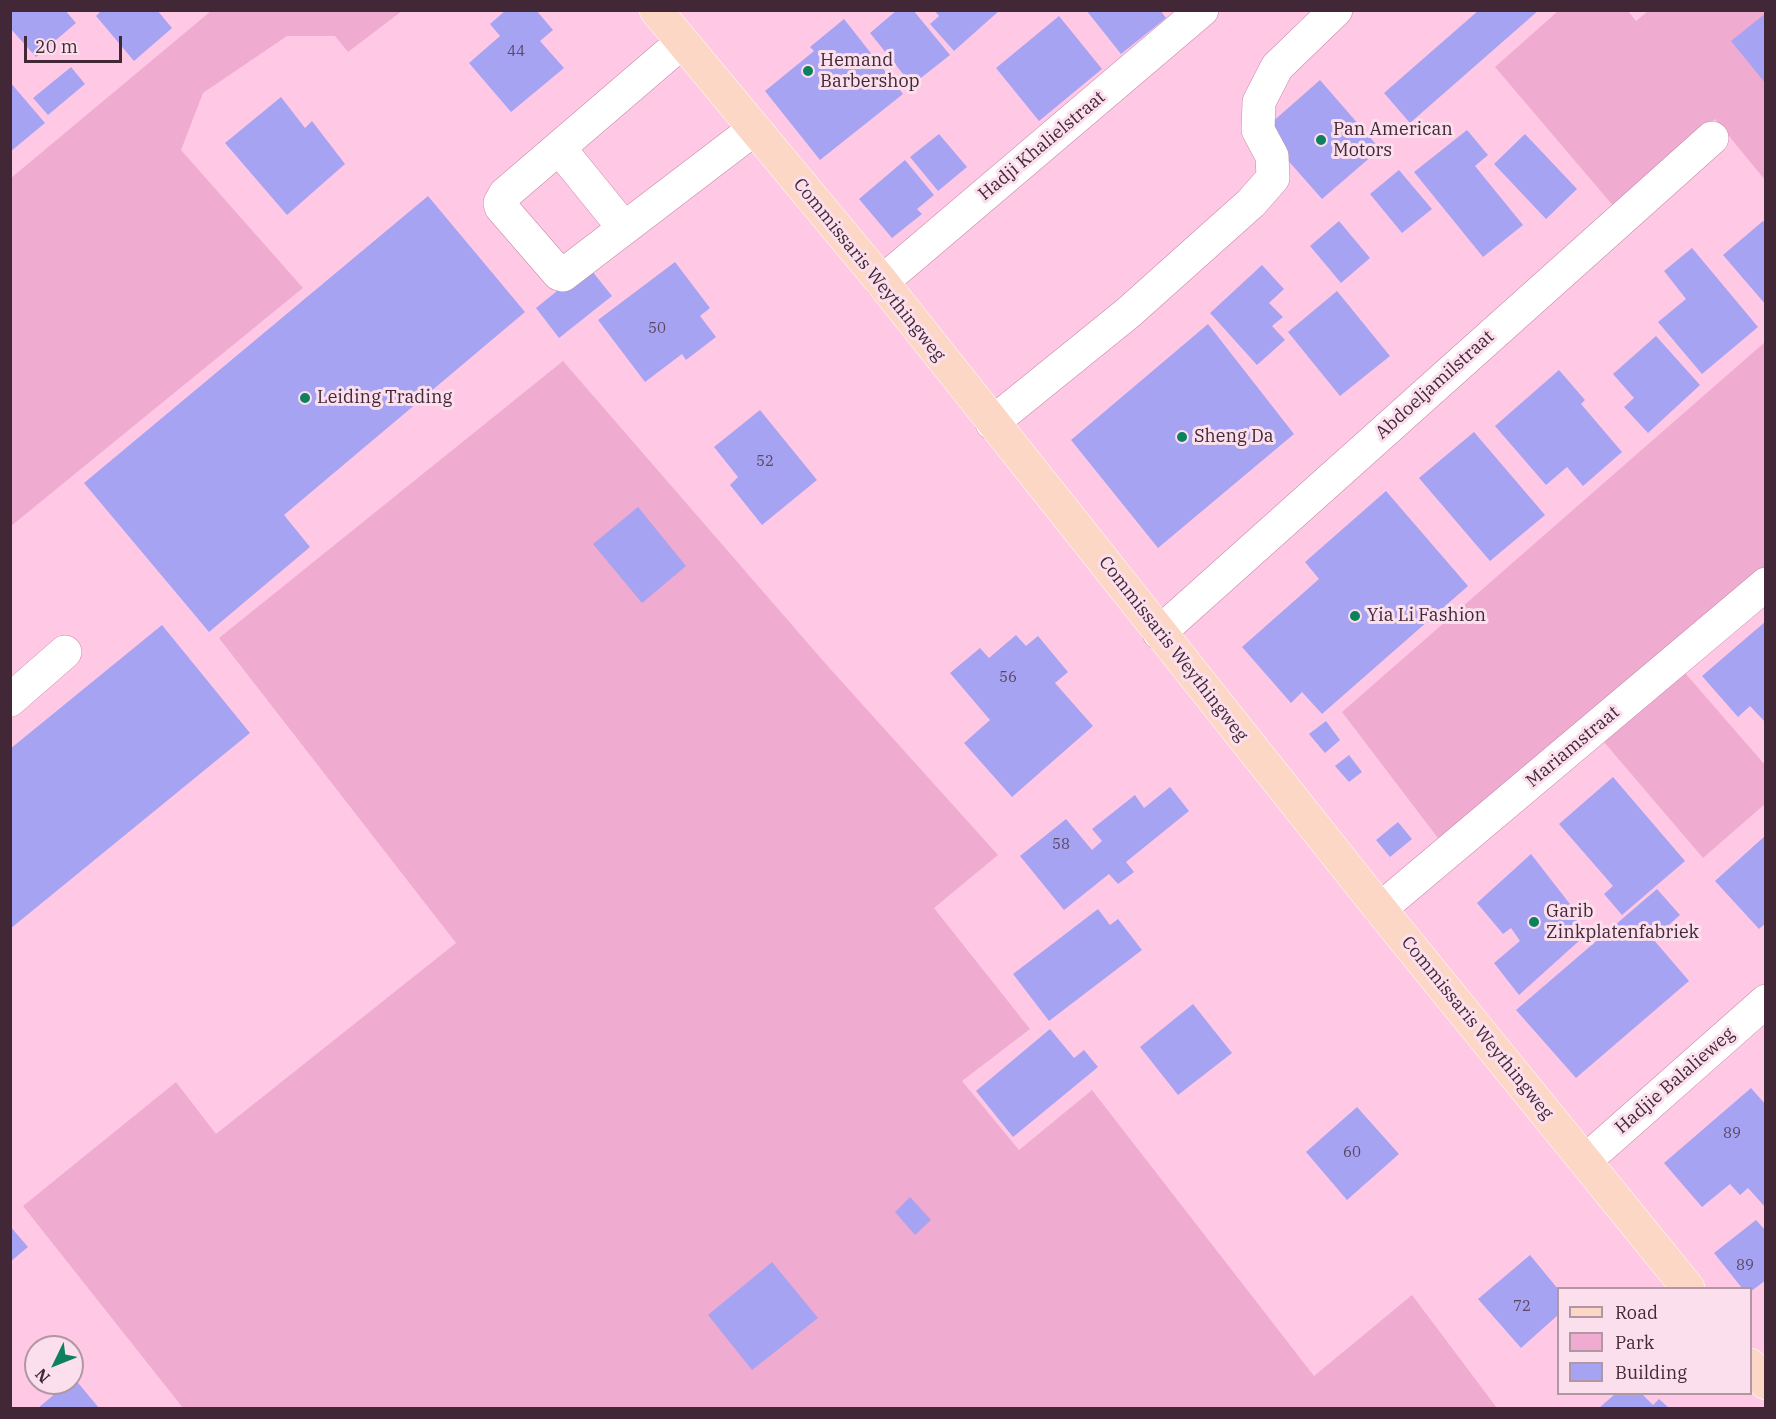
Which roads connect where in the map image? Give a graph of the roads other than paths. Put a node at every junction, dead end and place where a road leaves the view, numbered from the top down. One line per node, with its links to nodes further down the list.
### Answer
1 (656, 10): 4 (main road, Commissaris Weythingweg)
2 (1202, 10): 9 (street, Hadji Khalielstraat)
3 (1336, 10): 10 (street)
4 (681, 43): 5 (main road, Commissaris Weythingweg); 7 (street)
5 (753, 130): 8 (street); 9 (main road, Commissaris Weythingweg)
6 (1712, 138): 12 (street, Abdoeljamilstraat)
7 (560, 148): 8 (street); 8 (street)
8 (624, 228)
9 (882, 282): 10 (main road, Commissaris Weythingweg)
10 (992, 423): 12 (main road, Commissaris Weythingweg)
11 (1766, 584): 15 (street, Mariamstraat)
12 (1159, 633): 15 (main road, Commissaris Weythingweg)
13 (65, 652): 14 (street)
14 (10, 700)
15 (1380, 909): 17 (main road, Commissaris Weythingweg)
16 (1766, 1001): 17 (street, Hadjie Balalieweg)
17 (1585, 1161): 18 (main road, Commissaris Weythingweg)
18 (1687, 1287)
19 (1752, 1367): 20 (main road)
20 (1766, 1383)

